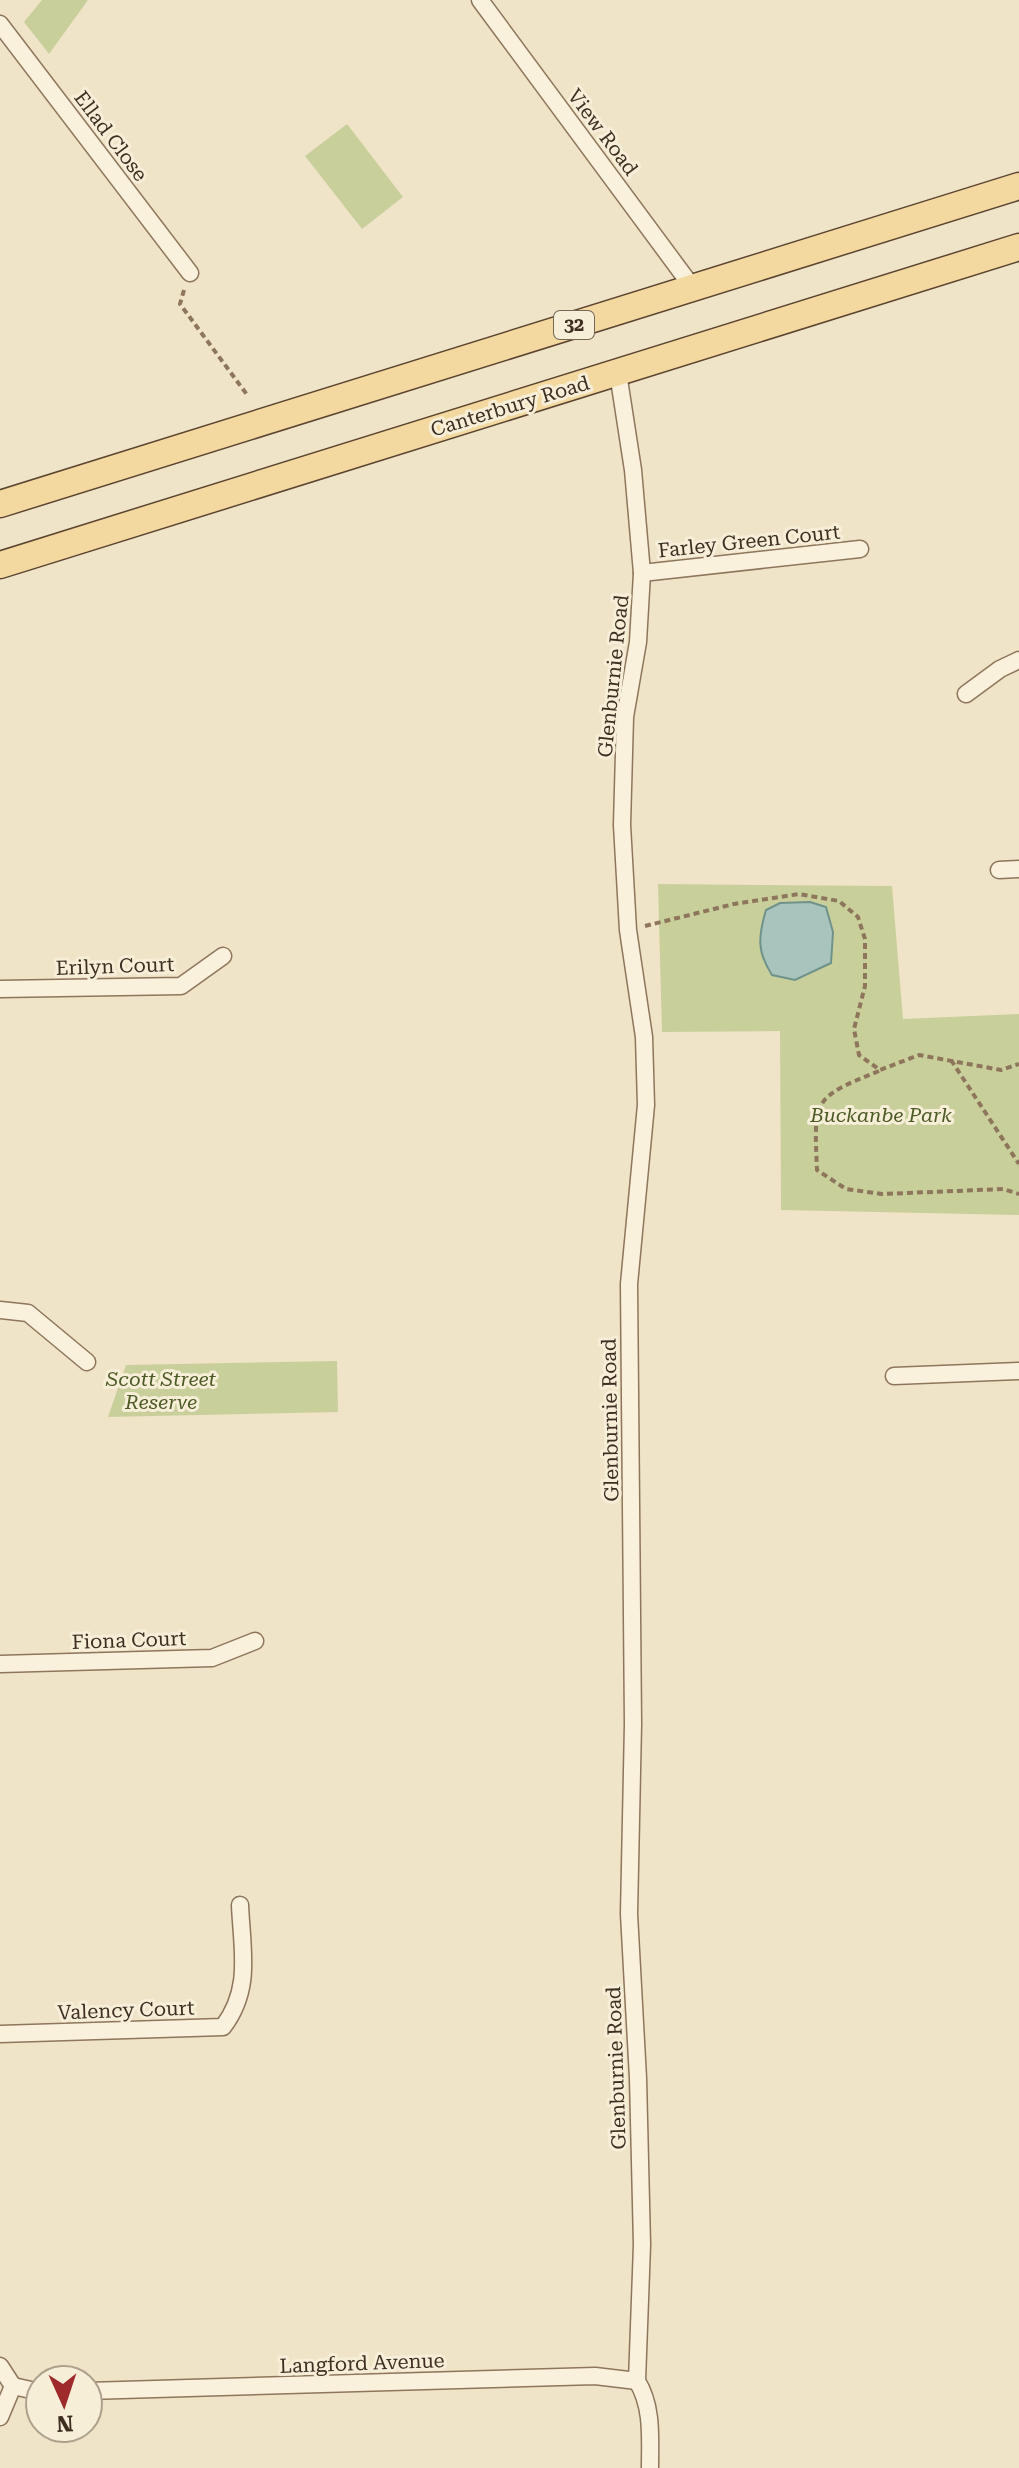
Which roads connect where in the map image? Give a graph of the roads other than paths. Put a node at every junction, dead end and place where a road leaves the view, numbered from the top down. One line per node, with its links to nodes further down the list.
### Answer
1 (480, 0): 6 (street, View Road)
2 (0, 24): 5 (street, Ellad Close)
3 (1019, 186): 6 (main road, 32)
4 (1019, 247): 7 (main road, Canterbury Road)
5 (190, 273)
6 (693, 288): 8 (main road, 32)
7 (618, 373): 10 (main road, Canterbury Road); 11 (street, Glenburnie Road)
8 (0, 504)
9 (860, 549): 11 (street, Farley Green Court)
10 (0, 565)
11 (642, 573): 27 (street, Glenburnie Road)
12 (1019, 660): 13 (street)
13 (966, 694)
14 (1019, 869): 15 (street)
15 (999, 870)
16 (223, 956): 17 (street, Erilyn Court)
17 (0, 989)
18 (0, 1310): 19 (street)
19 (87, 1362)
20 (1019, 1371): 21 (street)
21 (894, 1376)
22 (255, 1641): 23 (street, Fiona Court)
23 (0, 1664)
24 (240, 1905): 25 (street, Valency Court)
25 (0, 2034)
26 (0, 2366): 28 (street)
27 (637, 2381): 30 (street, Langford Avenue); 32 (street, Glenburnie Road)
28 (13, 2386): 29 (street); 31 (street)
29 (24, 2388)
30 (104, 2391)
31 (0, 2417)
32 (650, 2468)

